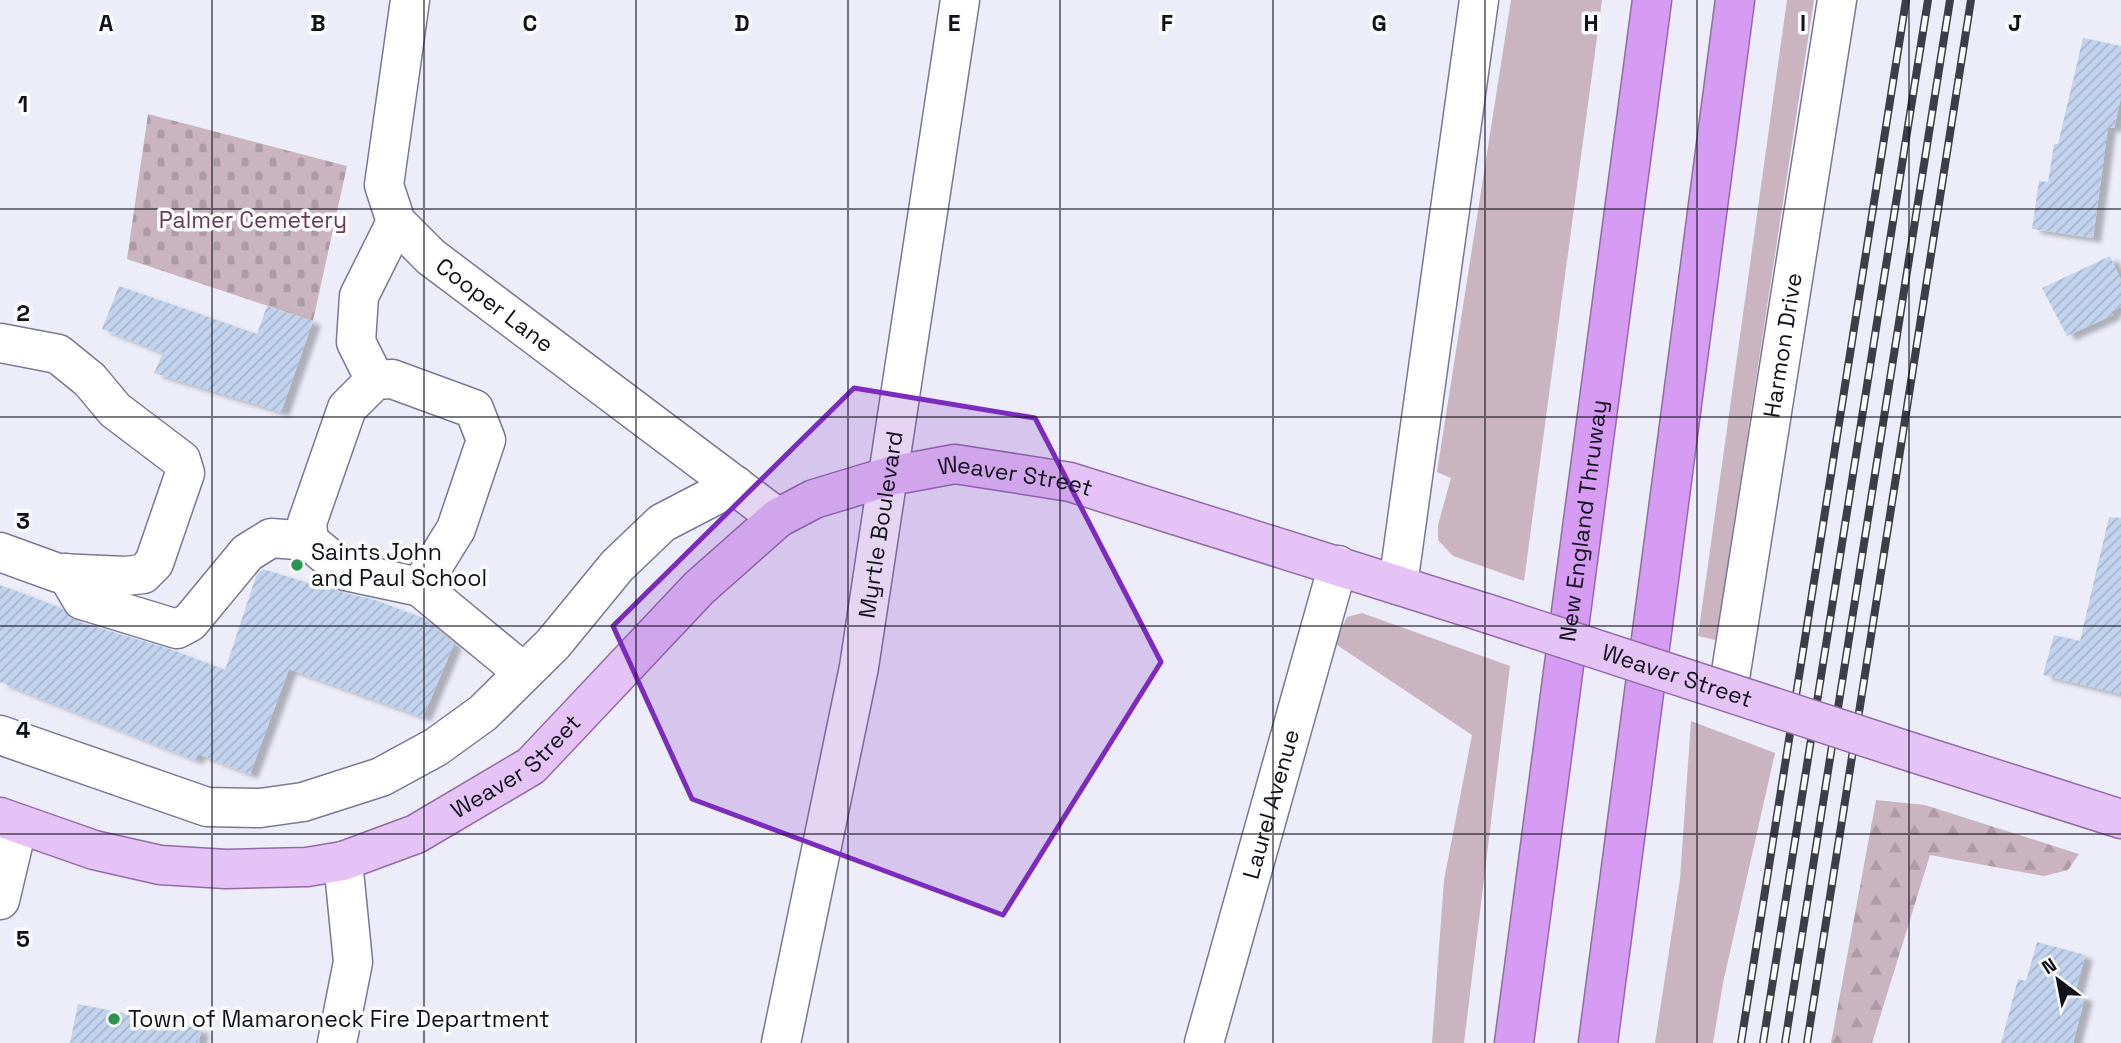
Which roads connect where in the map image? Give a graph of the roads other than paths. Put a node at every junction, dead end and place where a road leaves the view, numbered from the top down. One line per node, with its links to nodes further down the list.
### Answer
1 (410, 0): 7 (street, Cooper Lane)
2 (960, 0): 10 (street, Myrtle Boulevard)
3 (1479, 0): 17 (street)
4 (1652, 0): 29 (highway, New England Thruway)
5 (1735, 0): 30 (highway)
6 (1838, 0): 20 (street, Harmon Drive)
7 (396, 222): 9 (street); 11 (street, Cooper Lane)
8 (1, 347): 16 (street)
9 (375, 380): 13 (street); 18 (street)
10 (890, 475): 12 (main road, Weaver Street); 15 (main road, Weaver Street); 27 (street, Myrtle Boulevard)
11 (735, 485): 12 (street, Cooper Lane); 19 (street)
12 (778, 518): 24 (main road, Weaver Street)
13 (309, 541): 16 (street); 18 (street)
14 (0, 552): 16 (street)
15 (1338, 565): 17 (main road, Weaver Street); 28 (street, Laurel Avenue)
16 (66, 573)
17 (1398, 585): 20 (main road, Weaver Street, bridge)
18 (420, 587): 19 (street)
19 (523, 672): 21 (street)
20 (1731, 675): 22 (main road, Weaver Street, bridge)
21 (0, 735)
22 (2121, 818)
23 (9, 820): 24 (main road, Weaver Street); 25 (street)
24 (343, 861): 26 (street)
25 (0, 900)
26 (337, 1043)
27 (781, 1043)
28 (1204, 1043)
29 (1514, 1043)
30 (1598, 1043)

